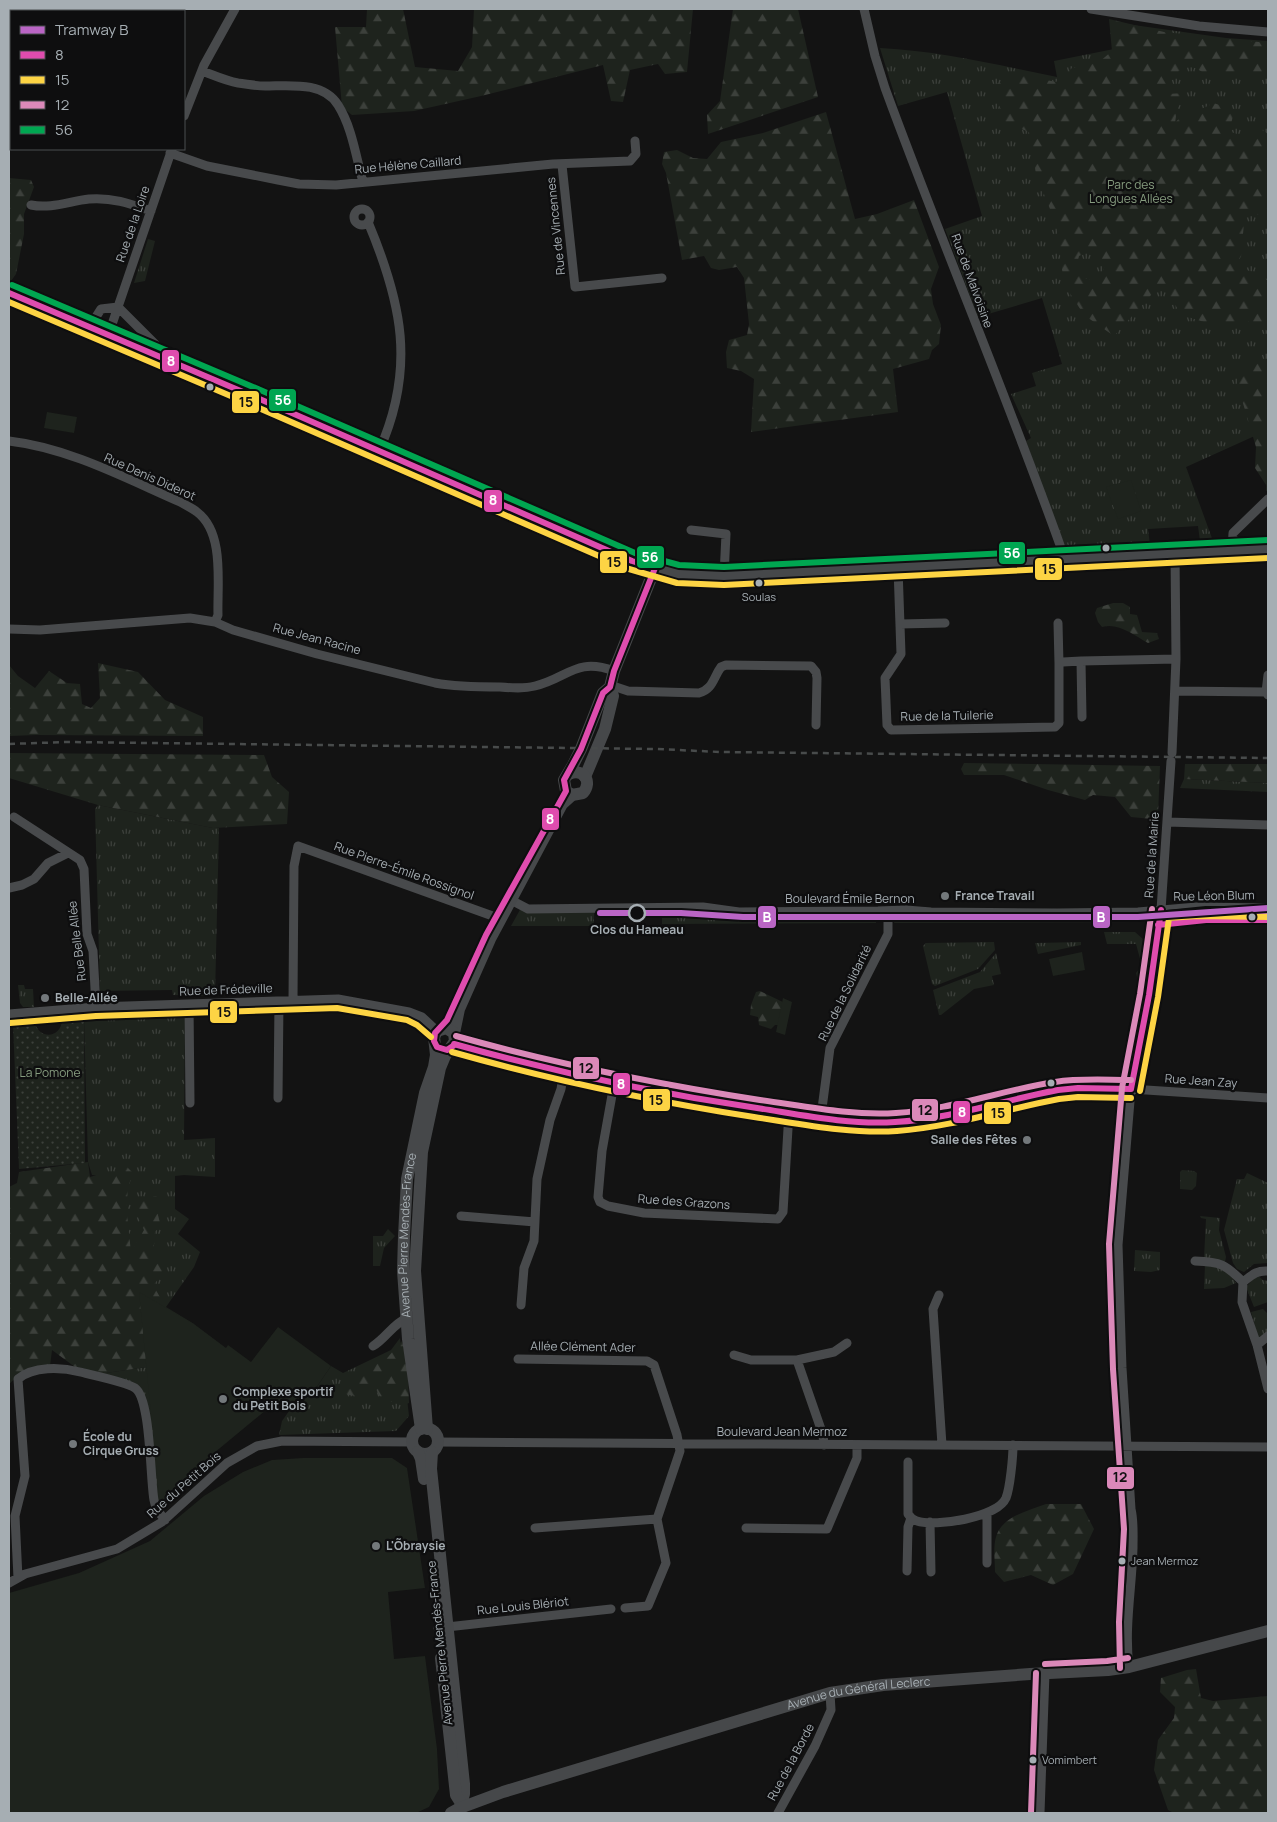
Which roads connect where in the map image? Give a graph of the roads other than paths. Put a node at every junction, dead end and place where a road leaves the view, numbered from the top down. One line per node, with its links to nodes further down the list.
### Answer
1 (235, 9): 5 (street)
2 (864, 9): 27 (street, Rue de Malvoisine)
3 (1091, 9): 4 (street)
4 (1268, 32)
5 (202, 71): 6 (street); 10 (street)
6 (185, 114)
7 (635, 141): 9 (street, Rue Hélène Caillard)
8 (171, 151): 10 (street, Rue Hélène Caillard); 12 (street, Rue de la Loire)
9 (562, 165): 10 (street, Rue Hélène Caillard); 14 (street, Rue de Vincennes)
10 (362, 182)
11 (31, 205): 12 (street)
12 (151, 211): 16 (street, Rue de la Loire)
13 (368, 222): 21 (street)
14 (662, 278)
15 (9, 293): 17 (street)
16 (118, 307): 17 (street); 18 (street, Rue de la Loire); 19 (street)
17 (89, 328): 18 (street)
18 (108, 336): 19 (street)
19 (169, 360): 21 (street)
20 (9, 441): 31 (street, Rue Denis Diderot)
21 (378, 451): 28 (street)
22 (1268, 499): 25 (street)
23 (691, 530): 30 (street)
24 (1268, 548): 25 (street)
25 (1232, 550): 26 (street)
26 (1175, 553): 27 (street); 36 (street, Rue de la Mairie)
27 (1065, 559): 29 (street)
28 (655, 568): 30 (street); 39 (street)
29 (898, 568): 30 (street); 34 (street, Rue de la Tuilerie)
30 (724, 576)
31 (215, 622): 35 (street, Rue Jean Racine); 39 (street, Rue Jean Racine)
32 (945, 623): 34 (street)
33 (1058, 623): 38 (street)
34 (900, 624): 38 (street, Rue de la Tuilerie)
35 (9, 629)
36 (1176, 659): 37 (street); 42 (street, Rue de la Mairie)
37 (1081, 661): 38 (street); 44 (street)
38 (1059, 664)
39 (614, 671): 41 (street)
40 (1268, 675): 43 (street)
41 (610, 686): 45 (street); 46 (street); 47 (street)
42 (1175, 691): 43 (street); 50 (street, Rue de la Mairie)
43 (1267, 693)
44 (1082, 717)
45 (816, 725)
46 (569, 774): 47 (street); 48 (street)
47 (586, 777): 48 (street)
48 (569, 793): 54 (street)
49 (14, 817): 52 (street, Rue Belle Allée)
50 (1167, 822): 51 (street); 56 (street, Rue de la Mairie)
51 (1268, 825)
52 (68, 853): 53 (street); 64 (street, Rue Belle Allée)
53 (9, 888)
54 (509, 899): 57 (street, Boulevard Émile Bernon); 58 (street)
55 (1268, 908): 56 (street, Rue Léon Blum)
56 (1160, 910): 57 (street, Boulevard Émile Bernon); 60 (street, Rue de la Mairie)
57 (888, 911): 76 (street, Rue de la Solidarité)
58 (499, 918): 61 (street, Rue Pierre-Émile Rossignol); 66 (street); 67 (street, Avenue Pierre Mendès-France)
59 (1268, 920): 60 (street, Rue Léon Blum)
60 (1158, 925): 71 (street, Rue de la Mairie)
61 (293, 1000): 62 (street, Rue de Frédeville); 66 (street, Rue de Frédeville)
62 (279, 1001): 63 (street, Rue de Frédeville); 72 (street)
63 (189, 1004): 64 (street, Rue de Frédeville); 74 (street)
64 (96, 1008): 65 (street, Rue de Frédeville)
65 (9, 1014)
66 (438, 1030): 67 (street); 68 (street)
67 (453, 1042): 68 (street); 69 (street, Rue Jean Zay); 93 (street, Avenue Pierre Mendès-France)
68 (435, 1044): 84 (street, Avenue Pierre Mendès-France)
69 (564, 1072): 70 (street, Rue Jean Zay); 78 (street)
70 (614, 1084): 75 (street, Rue Jean Zay); 75 (street, Rue des Grazons)
71 (1131, 1089): 73 (street, Rue Jean Zay); 76 (street, Rue Jean Zay); 101 (street, Rue de la Mairie)
72 (278, 1098)
73 (1268, 1098)
74 (190, 1103)
75 (790, 1112): 76 (street, Rue Jean Zay)
76 (821, 1116)
77 (461, 1216): 78 (street)
78 (535, 1222): 83 (street)
79 (1195, 1261): 81 (street)
80 (1268, 1271): 81 (street)
81 (1243, 1282): 87 (street)
82 (939, 1295): 96 (street)
83 (521, 1304)
84 (407, 1318): 88 (street); 93 (street, Avenue Pierre Mendès-France)
85 (1268, 1336): 87 (street)
86 (847, 1343): 91 (street)
87 (1257, 1345): 92 (street)
88 (372, 1346)
89 (734, 1355): 91 (street)
90 (518, 1359): 94 (street, Allée Clément Ader)
91 (797, 1360): 95 (street)
92 (1268, 1389)
93 (424, 1429): 99 (street); 100 (street)
94 (680, 1444): 95 (street, Boulevard Jean Mermoz); 100 (street, Boulevard Jean Mermoz); 106 (street)
95 (824, 1445): 98 (street, Boulevard Jean Mermoz)
96 (942, 1445): 97 (street, Boulevard Jean Mermoz); 98 (street, Boulevard Jean Mermoz)
97 (1013, 1445): 101 (street, Boulevard Jean Mermoz); 104 (street)
98 (857, 1446): 110 (street)
99 (415, 1447): 100 (street); 107 (street, Rue du Petit Bois); 118 (street, Avenue Pierre Mendès-France)
100 (435, 1447): 118 (street, Avenue Pierre Mendès-France)
101 (1127, 1447): 102 (street, Boulevard Jean Mermoz); 120 (street, Rue de la Mairie)
102 (1268, 1447)
103 (908, 1462): 105 (street)
104 (987, 1514): 108 (street); 111 (street)
105 (911, 1518): 108 (street); 112 (street)
106 (657, 1519): 109 (street); 116 (street)
107 (164, 1520): 114 (street, Rue du Petit Bois); 114 (street)
108 (930, 1522): 113 (street)
109 (535, 1528)
110 (746, 1528)
111 (987, 1563)
112 (907, 1571)
113 (931, 1572)
114 (18, 1578): 115 (street, Rue du Petit Bois)
115 (9, 1584)
116 (625, 1608)
117 (611, 1609): 118 (street, Rue Louis Blériot)
118 (443, 1628): 123 (street, Avenue Pierre Mendès-France)
119 (1268, 1631): 120 (street, Avenue du Général Leclerc)
120 (1129, 1667): 121 (street, Avenue du Général Leclerc)
121 (1045, 1673): 122 (street, Avenue du Général Leclerc); 125 (street)
122 (830, 1694): 123 (street, Avenue du Général Leclerc); 124 (street, Rue de la Borde)
123 (457, 1809)
124 (778, 1813)
125 (1040, 1813)

